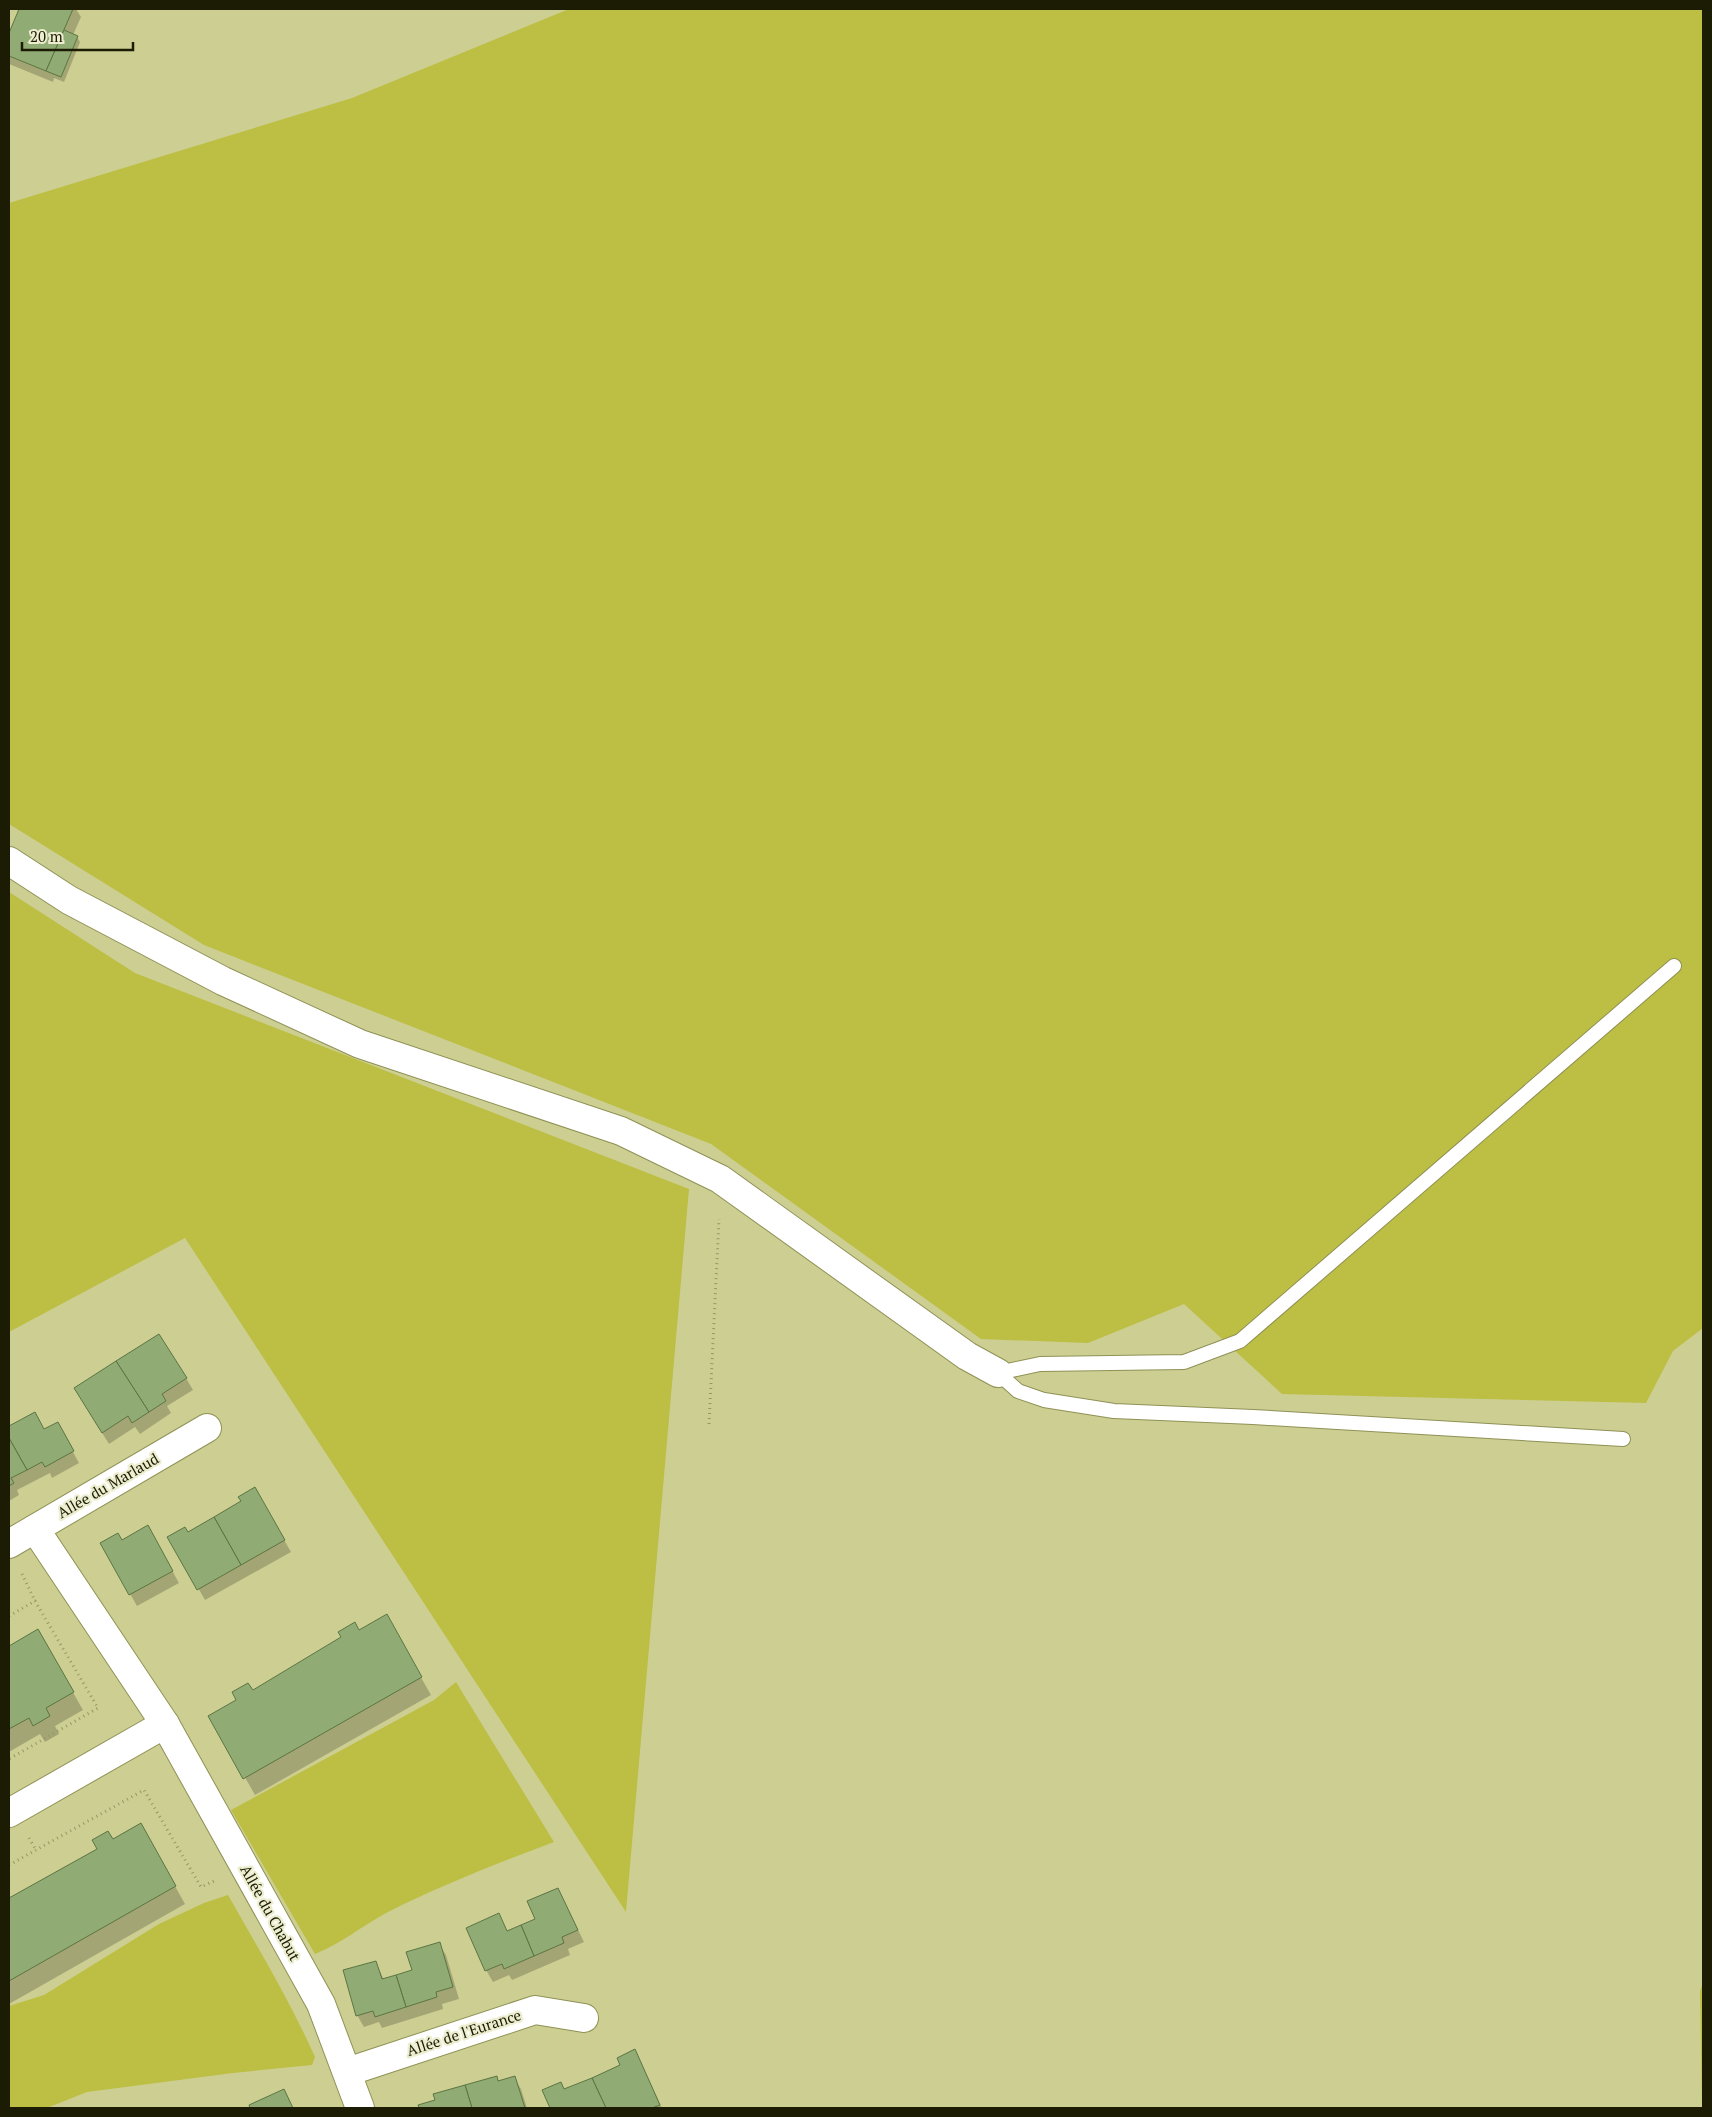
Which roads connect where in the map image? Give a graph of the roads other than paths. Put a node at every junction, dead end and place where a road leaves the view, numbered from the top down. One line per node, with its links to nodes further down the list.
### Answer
1 (9, 860): 3 (street)
2 (1674, 966): 3 (lane)
3 (998, 1373): 5 (lane)
4 (207, 1428): 6 (street, Allée du Marlaud)
5 (1623, 1439)
6 (35, 1529): 7 (street, Allée du Marlaud); 8 (street, Allée du Chabut)
7 (9, 1544)
8 (165, 1724): 9 (street); 11 (street, Allée du Chabut)
9 (9, 1812)
10 (584, 2018): 11 (street, Allée de l'Eurance)
11 (347, 2072): 12 (street, Allée du Chabut)
12 (360, 2108)

